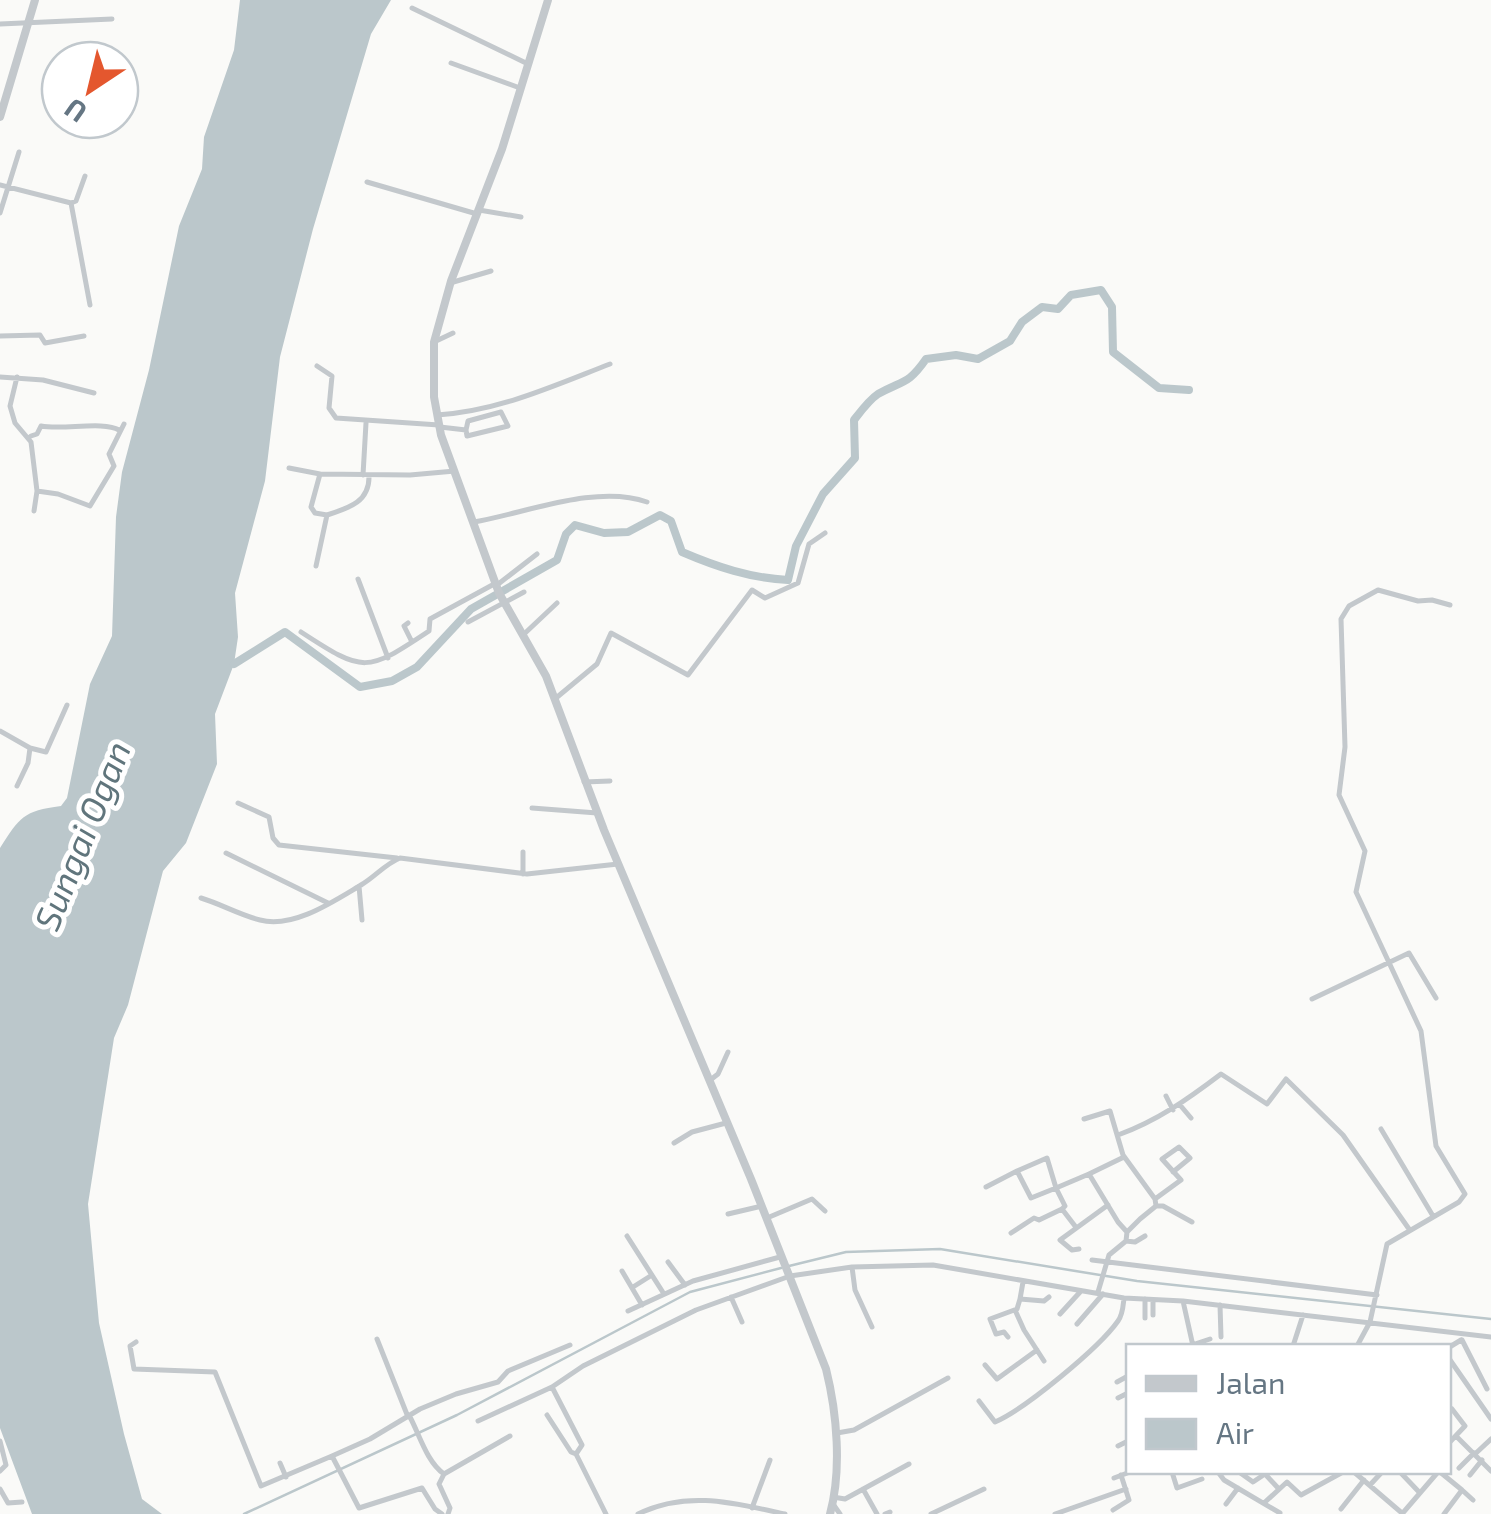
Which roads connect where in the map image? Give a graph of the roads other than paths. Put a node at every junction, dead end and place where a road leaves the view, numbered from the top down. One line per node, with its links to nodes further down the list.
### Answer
1 (35, 0): 5 (street)
2 (548, 0): 8 (street)
3 (412, 8): 8 (street)
4 (112, 18): 5 (street)
5 (28, 23): 6 (street); 10 (street)
6 (0, 24)
7 (451, 63): 9 (street)
8 (528, 64): 9 (street)
9 (520, 88): 17 (street)
10 (0, 117)
11 (19, 152): 15 (street)
12 (85, 176): 16 (street)
13 (367, 182): 17 (street)
14 (0, 185): 15 (street)
15 (9, 187): 16 (street); 18 (street)
16 (70, 203): 22 (street)
17 (478, 212): 19 (street); 21 (street)
18 (0, 213)
19 (520, 217)
20 (490, 271): 21 (street)
21 (450, 283): 26 (street)
22 (90, 305)
23 (453, 333): 26 (street)
24 (0, 336): 25 (street)
25 (84, 336)
26 (434, 342): 33 (street)
27 (610, 364): 33 (street)
28 (318, 366): 32 (street)
29 (0, 377): 30 (street)
30 (16, 377): 31 (street); 35 (street)
31 (94, 393)
32 (366, 422): 33 (street); 39 (street)
33 (439, 422): 34 (street); 37 (street)
34 (466, 430): 34 (street)
35 (29, 436): 40 (street); 40 (street)
36 (289, 468): 38 (street)
37 (455, 471): 39 (street); 44 (street)
38 (320, 474): 39 (street); 43 (street)
39 (366, 475): 43 (street)
40 (37, 491): 42 (street)
41 (647, 502): 44 (street)
42 (34, 510)
43 (326, 515): 47 (street)
44 (474, 522): 49 (street)
45 (825, 533): 59 (street)
46 (537, 554): 49 (street)
47 (316, 566)
48 (358, 579): 58 (street)
49 (500, 592): 50 (street); 53 (street); 56 (street); 57 (street)
50 (524, 592)
51 (557, 602): 56 (street)
52 (1450, 605): 78 (street)
53 (468, 622)
54 (408, 623): 57 (street)
55 (300, 632): 58 (street)
56 (522, 635): 59 (street)
57 (412, 642): 58 (street)
58 (388, 658)
59 (554, 700): 64 (street)
60 (66, 705): 62 (street)
61 (0, 731): 62 (street)
62 (30, 748): 65 (street)
63 (610, 781): 64 (street)
64 (584, 782): 68 (street)
65 (17, 786)
66 (238, 803): 71 (street)
67 (532, 808): 68 (street)
68 (597, 813): 72 (street)
69 (523, 852): 73 (street)
70 (226, 854): 76 (street)
71 (400, 858): 73 (street); 74 (street)
72 (618, 864): 73 (street); 82 (street)
73 (523, 874)
74 (359, 886): 76 (street); 77 (street)
75 (201, 898): 76 (street)
76 (328, 903)
77 (362, 920)
78 (1388, 963): 79 (street); 80 (street); 106 (street)
79 (1312, 998)
80 (1436, 998)
81 (728, 1052): 82 (street)
82 (708, 1081): 88 (street)
83 (1166, 1096): 85 (street)
84 (1180, 1105): 85 (street); 86 (street); 111 (street)
85 (1172, 1110): 90 (street)
86 (1190, 1118)
87 (1084, 1120): 90 (street)
88 (726, 1123): 91 (street); 102 (street)
89 (1381, 1129): 106 (street)
90 (1118, 1135): 92 (street)
91 (674, 1143)
92 (1124, 1157): 95 (street); 100 (street)
93 (1018, 1170): 96 (street); 97 (street); 97 (street)
94 (1174, 1172): 94 (street); 100 (street)
95 (1089, 1174): 97 (street); 101 (street)
96 (986, 1187)
97 (1056, 1188): 103 (street)
98 (813, 1189): 99 (street)
99 (813, 1199): 104 (street); 107 (street)
100 (1155, 1203): 108 (street); 112 (street)
101 (1109, 1205): 109 (street); 112 (street)
102 (762, 1206): 105 (street); 107 (street)
103 (1062, 1209): 109 (street); 113 (street)
104 (824, 1210)
105 (728, 1214)
106 (1432, 1216): 111 (street)
107 (767, 1218): 118 (street)
108 (1192, 1222)
109 (1072, 1224): 110 (street); 117 (street)
110 (1062, 1225)
111 (1409, 1229): 133 (street)
112 (1127, 1232): 116 (street)
113 (1011, 1233)
114 (627, 1236): 126 (street)
115 (1145, 1236): 116 (street)
116 (1126, 1240): 121 (street)
117 (1079, 1250)
118 (783, 1258): 125 (street); 128 (street)
119 (1092, 1260): 121 (street)
120 (668, 1262): 128 (street)
121 (1106, 1264): 131 (street); 133 (street)
122 (852, 1267): 125 (street); 127 (street); 152 (street)
123 (622, 1271): 129 (street)
124 (660, 1271): 126 (street)
125 (790, 1274): 134 (street); 186 (street)
126 (652, 1276): 129 (street); 132 (street)
127 (1023, 1282): 130 (street); 137 (street)
128 (685, 1285): 132 (street)
129 (632, 1287): 141 (street)
130 (1081, 1291): 131 (street); 145 (street)
131 (1100, 1293): 136 (street); 151 (street)
132 (664, 1294): 141 (street)
133 (1376, 1296): 149 (street)
134 (731, 1297): 150 (street); 176 (street)
135 (1049, 1298): 137 (street)
136 (1124, 1298): 138 (street); 180 (street)
137 (1020, 1299): 143 (street)
138 (1145, 1299): 139 (street); 148 (street)
139 (1153, 1300): 140 (street); 146 (street)
140 (1184, 1301): 142 (street); 163 (street)
141 (642, 1304): 144 (street)
142 (1220, 1306): 147 (street); 157 (street)
143 (1015, 1310): 155 (street); 169 (street)
144 (628, 1311)
145 (1060, 1314)
146 (1153, 1315)
147 (1303, 1315): 149 (street); 165 (street)
148 (1145, 1318)
149 (1371, 1320): 153 (street); 166 (street)
150 (742, 1322)
151 (1078, 1324)
152 (872, 1327)
153 (1418, 1328): 154 (street); 160 (street)
154 (1473, 1334): 156 (street); 161 (street)
155 (1008, 1337)
156 (1491, 1337)
157 (1221, 1338)
158 (377, 1339): 183 (street)
159 (1210, 1339): 164 (street)
160 (1413, 1340)
161 (1462, 1340): 168 (street); 177 (street)
162 (136, 1342): 218 (street)
163 (1192, 1344)
164 (1197, 1344)
165 (1294, 1344)
166 (1358, 1344)
167 (570, 1345): 183 (street)
168 (1451, 1346)
169 (1037, 1350): 170 (street); 172 (street)
170 (1044, 1361)
171 (1451, 1361): 184 (street)
172 (985, 1365)
173 (1126, 1377): 175 (street)
174 (948, 1378): 186 (street)
175 (1117, 1382)
176 (552, 1386): 185 (street); 195 (street)
177 (1487, 1388)
178 (1126, 1393): 179 (street)
179 (1118, 1398)
180 (978, 1400)
181 (1452, 1409): 188 (street)
182 (547, 1414): 195 (street)
183 (410, 1418): 196 (street); 204 (street)
184 (1491, 1419)
185 (478, 1422)
186 (834, 1434): 230 (street)
187 (510, 1436): 204 (street)
188 (1456, 1436): 191 (street); 194 (street)
189 (1491, 1439): 194 (street)
190 (0, 1440): 202 (street)
191 (1451, 1441)
192 (1126, 1442): 193 (street)
193 (1118, 1446)
194 (1474, 1453): 198 (street); 201 (street)
195 (576, 1454): 240 (street)
196 (333, 1458): 218 (street); 239 (street)
197 (770, 1460): 235 (street)
198 (1482, 1460): 203 (street); 217 (street)
199 (280, 1463): 218 (street)
200 (910, 1464): 224 (street)
201 (1460, 1468)
202 (0, 1471)
203 (1491, 1471)
204 (444, 1474): 239 (street)
205 (1126, 1474): 228 (street)
206 (1173, 1474): 219 (street)
207 (1219, 1474): 221 (street)
208 (1241, 1474): 209 (street)
209 (1265, 1474)
210 (1267, 1474): 222 (street)
211 (1339, 1474): 222 (street)
212 (1357, 1474): 220 (street)
213 (1379, 1474): 220 (street)
214 (1402, 1474): 229 (street)
215 (1437, 1474): 229 (street)
216 (1442, 1474): 227 (street)
217 (1470, 1475)
218 (286, 1478)
219 (1202, 1478)
220 (1367, 1482): 236 (street); 249 (street)
221 (1238, 1488): 233 (street); 234 (street)
222 (1278, 1488): 233 (street)
223 (0, 1489): 232 (street)
224 (863, 1489): 230 (street); 245 (street)
225 (984, 1489): 246 (street)
226 (1138, 1490): 228 (street)
227 (1462, 1490): 231 (street); 238 (street)
228 (1127, 1491): 237 (street); 247 (street)
229 (1420, 1492): 249 (street)
230 (833, 1500): 243 (street); 244 (street)
231 (1473, 1500)
232 (22, 1502)
233 (1264, 1503): 248 (street)
234 (1226, 1504)
235 (752, 1508): 241 (street); 242 (street)
236 (1341, 1509)
237 (1113, 1510)
238 (1447, 1513)
239 (445, 1514)
240 (606, 1514)
241 (638, 1514)
242 (785, 1514)
243 (830, 1514)
244 (840, 1514)
245 (877, 1514)
246 (931, 1514)
247 (1054, 1514)
248 (1280, 1514)
249 (1403, 1514)

